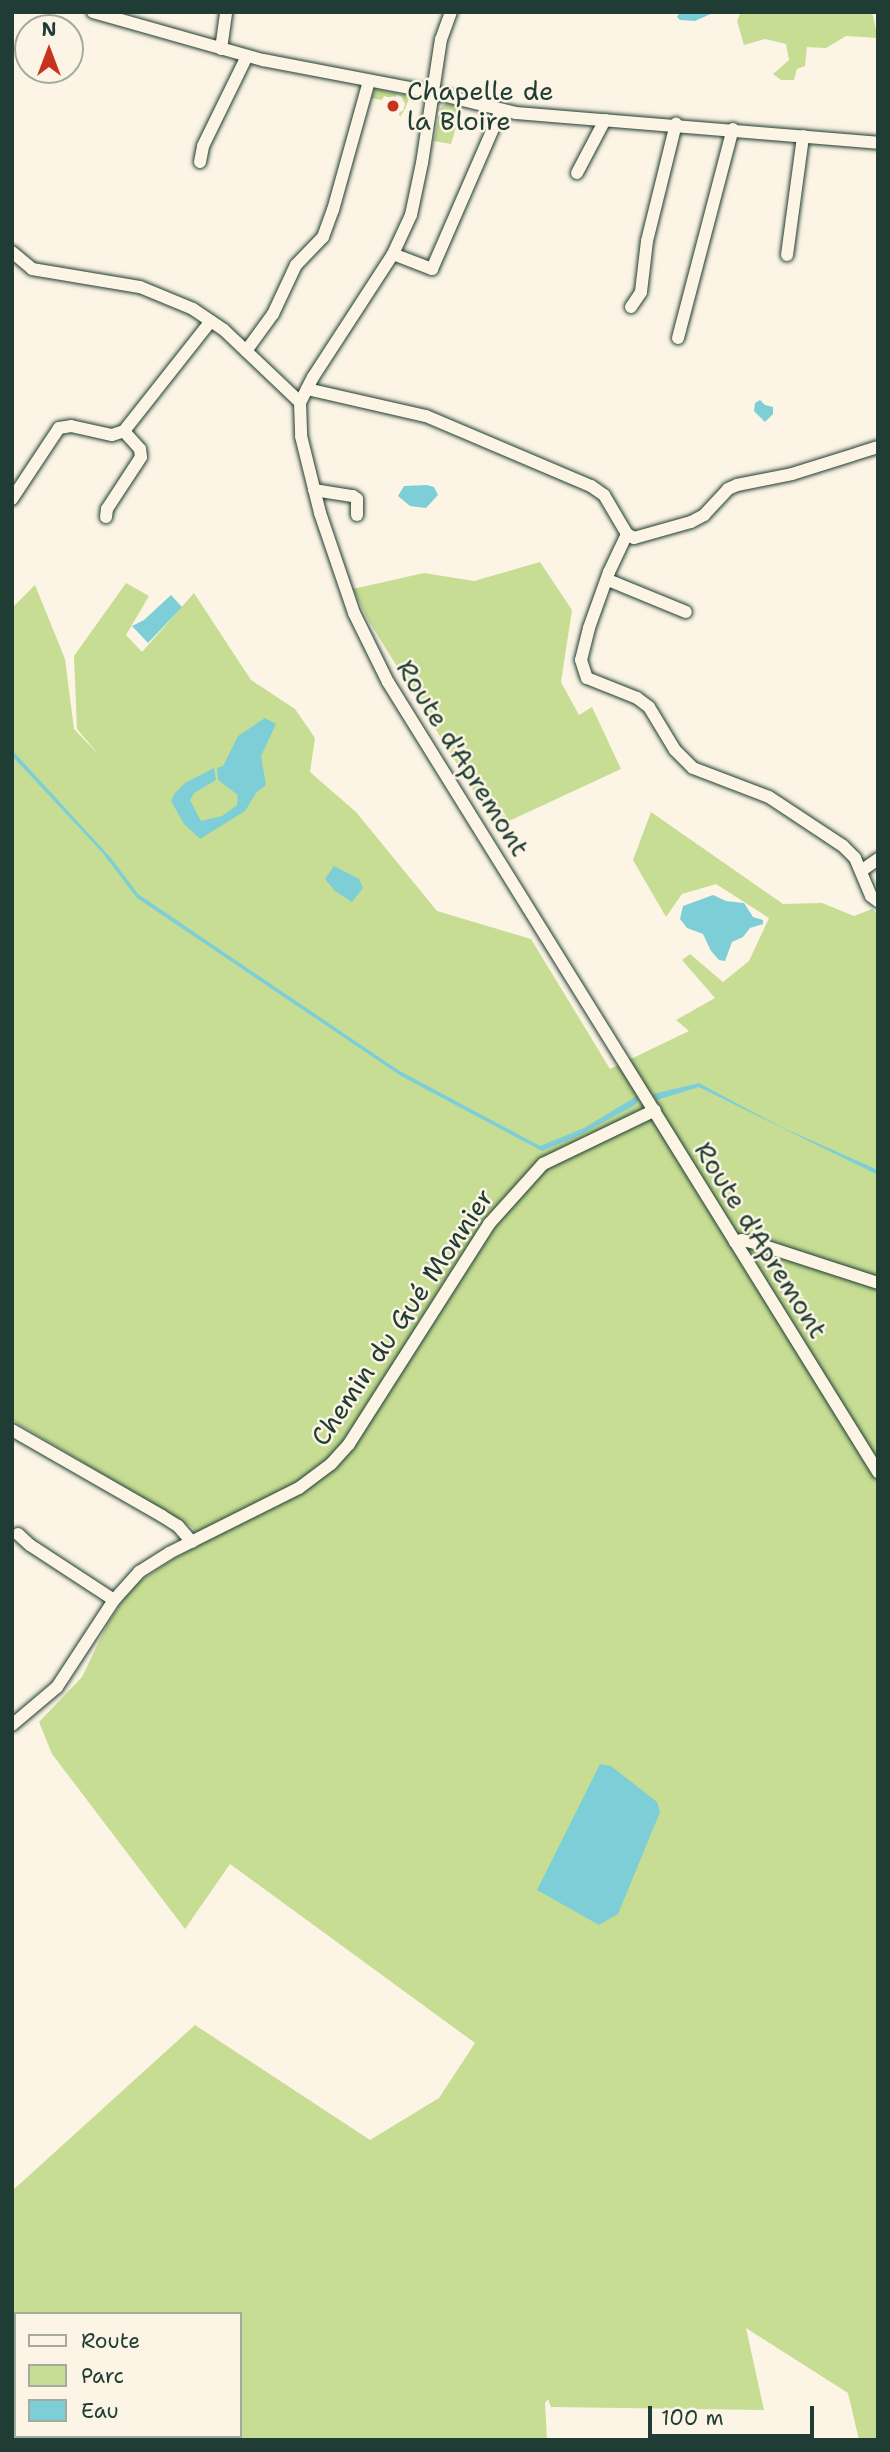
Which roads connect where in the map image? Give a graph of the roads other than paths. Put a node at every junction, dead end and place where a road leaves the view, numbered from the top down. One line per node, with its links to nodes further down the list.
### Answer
1 (93, 12): 4 (street)
2 (226, 12): 4 (street)
3 (451, 12): 7 (street)
4 (221, 49): 5 (street)
5 (247, 56): 6 (street); 14 (street)
6 (369, 82): 7 (street); 22 (street)
7 (433, 93): 8 (street); 17 (street)
8 (501, 110): 9 (street); 17 (street)
9 (605, 120): 10 (street); 15 (street)
10 (676, 124): 11 (street); 19 (street)
11 (733, 129): 12 (street); 21 (street)
12 (803, 136): 13 (street); 18 (street)
13 (878, 143)
14 (200, 162)
15 (577, 173)
16 (12, 252): 20 (street)
17 (393, 254): 23 (street)
18 (787, 255)
19 (631, 307)
20 (211, 321): 22 (street); 25 (street)
21 (678, 338)
22 (246, 351): 24 (street)
23 (307, 389): 24 (street); 31 (street)
24 (300, 402): 27 (street, Route d'Apremont)
25 (124, 431): 28 (street); 30 (street)
26 (878, 447): 31 (street)
27 (314, 490): 29 (street); 37 (street, Route d'Apremont)
28 (12, 499)
29 (357, 515)
30 (106, 517)
31 (627, 534): 32 (street)
32 (608, 580): 33 (street); 35 (street)
33 (686, 612)
34 (878, 859): 35 (street)
35 (861, 871): 36 (street)
36 (878, 901)
37 (655, 1110): 38 (street, Route d'Apremont); 43 (street, Chemin du Gué Monnier)
38 (736, 1242): 39 (street); 41 (street, Route d'Apremont)
39 (878, 1283)
40 (12, 1430): 43 (street)
41 (878, 1472)
42 (18, 1534): 44 (street)
43 (192, 1542): 44 (street, Chemin du Gué Monnier)
44 (114, 1600): 45 (street, Chemin du Gué Monnier)
45 (12, 1725)

